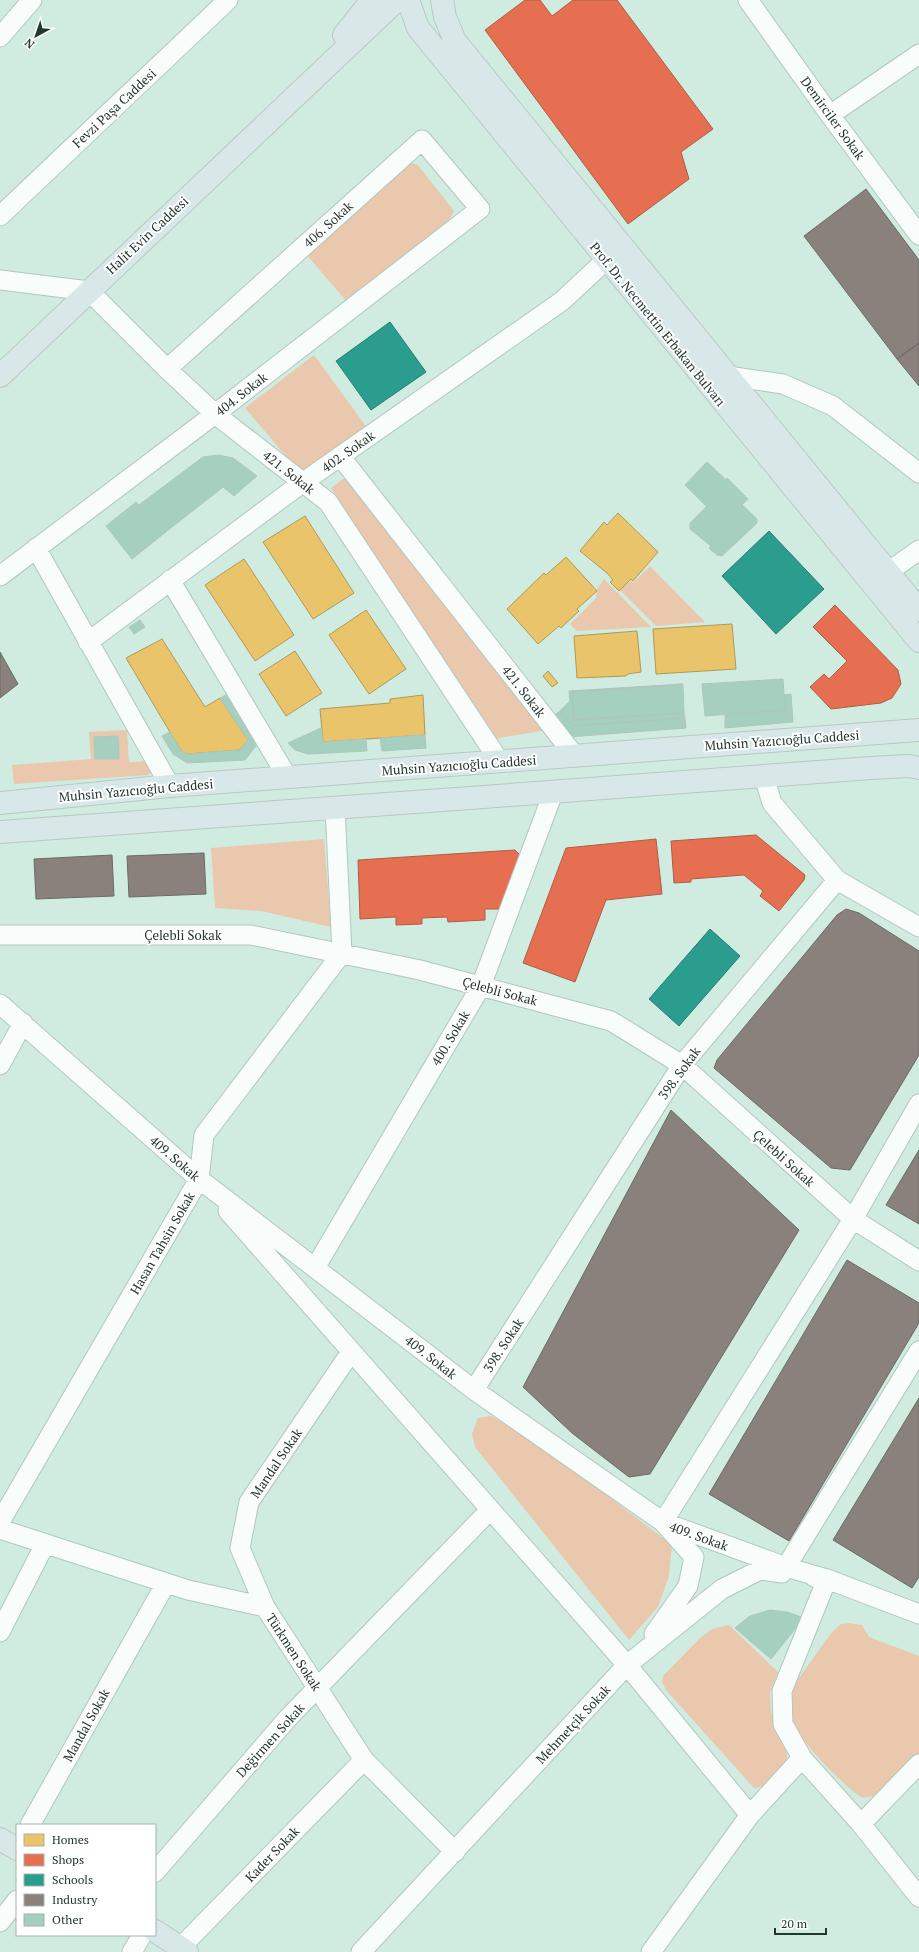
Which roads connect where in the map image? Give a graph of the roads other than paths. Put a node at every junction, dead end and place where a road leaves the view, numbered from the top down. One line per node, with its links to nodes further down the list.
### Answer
1 (32, 0): 8 (street)
2 (228, 0): 13 (street, Fevzi Paşa Caddesi)
3 (372, 0): 10 (main road, Halit Evin Caddesi)
4 (397, 0): 10 (main road, Halit Evin Caddesi)
5 (408, 0): 15 (main road, Prof. Dr. Necmettin Erbakan Bulvarı)
6 (442, 0): 20 (main road, Prof. Dr. Necmettin Erbakan Bulvarı)
7 (748, 0): 11 (street, Demirciler Sokak)
8 (0, 37)
9 (919, 54): 11 (street)
10 (295, 95): 17 (main road, Halit Evin Caddesi)
11 (830, 115): 14 (street, Demirciler Sokak)
12 (480, 209): 18 (street, 406. Sokak); 21 (street, 404. Sokak)
13 (0, 216)
14 (919, 236)
15 (606, 260): 22 (street, 402. Sokak); 31 (main road, Prof. Dr. Necmettin Erbakan Bulvarı)
16 (0, 280): 17 (street)
17 (89, 291): 18 (street, 421. Sokak); 19 (main road, Halit Evin Caddesi)
18 (167, 369): 21 (street, 421. Sokak)
19 (0, 376)
20 (728, 376): 23 (street); 27 (main road, Prof. Dr. Necmettin Erbakan Bulvarı)
21 (215, 414): 24 (street, 421. Sokak); 25 (street, 404. Sokak)
22 (340, 456): 24 (street, 402. Sokak); 34 (street, 421. Sokak)
23 (919, 472)
24 (302, 483): 29 (street, 402. Sokak); 35 (street, 421. Sokak)
25 (36, 548): 28 (street, 404. Sokak); 32 (street)
26 (919, 550): 27 (street)
27 (888, 572): 30 (main road, Prof. Dr. Necmettin Erbakan Bulvarı)
28 (0, 576)
29 (170, 580): 32 (street, 402. Sokak); 38 (street)
30 (919, 610)
31 (919, 641)
32 (88, 642): 39 (street)
33 (919, 730): 34 (main road, Muhsin Yazıcıoğlu Caddesi)
34 (576, 756): 35 (main road, Muhsin Yazıcıoğlu Caddesi)
35 (500, 762): 38 (main road, Muhsin Yazıcıoğlu Caddesi)
36 (919, 768): 37 (main road)
37 (764, 777): 40 (main road); 44 (street)
38 (288, 778): 39 (main road, Muhsin Yazıcıoğlu Caddesi)
39 (170, 786): 41 (main road, Muhsin Yazıcıoğlu Caddesi)
40 (553, 793): 42 (main road); 48 (street, 400. Sokak)
41 (0, 803)
42 (335, 807): 43 (main road); 47 (street)
43 (0, 832)
44 (838, 880): 45 (street); 52 (street, 398. Sokak)
45 (919, 927)
46 (0, 935): 47 (street, Çelebli Sokak)
47 (342, 954): 48 (street, Çelebli Sokak); 54 (street, Hasan Tahsin Sokak)
48 (481, 986): 52 (street, Çelebli Sokak); 57 (street, 400. Sokak)
49 (0, 1004): 50 (street, 409. Sokak)
50 (23, 1023): 51 (street); 54 (street, 409. Sokak)
51 (0, 1065)
52 (682, 1065): 55 (street, Çelebli Sokak); 60 (street, 398. Sokak)
53 (919, 1104): 55 (street)
54 (199, 1179): 57 (street, 409. Sokak); 59 (street); 62 (street, Hasan Tahsin Sokak)
55 (853, 1219): 56 (street, Çelebli Sokak); 63 (street)
56 (919, 1261)
57 (315, 1268): 60 (street, 409. Sokak)
58 (919, 1351): 66 (street)
59 (352, 1352): 61 (street); 69 (street, Mandal Sokak)
60 (474, 1390): 63 (street, 409. Sokak)
61 (490, 1510): 72 (street); 73 (street, Değirmen Sokak)
62 (0, 1522)
63 (663, 1522): 66 (street, 409. Sokak); 72 (street)
64 (0, 1529): 65 (street, Türkmen Sokak)
65 (45, 1544): 68 (street, Türkmen Sokak); 71 (street)
66 (786, 1567): 67 (street, 409. Sokak)
67 (827, 1579): 70 (street, 409. Sokak); 72 (street, Mehmetçik Sokak); 74 (street)
68 (166, 1583): 69 (street, Türkmen Sokak); 78 (street, Mandal Sokak)
69 (264, 1607): 73 (street, Türkmen Sokak)
70 (919, 1613)
71 (0, 1632)
72 (627, 1665): 77 (street); 80 (street, Mehmetçik Sokak)
73 (317, 1688): 75 (street, Türkmen Sokak); 81 (street, Değirmen Sokak)
74 (802, 1758): 77 (street); 79 (street)
75 (364, 1760): 80 (street, Türkmen Sokak); 87 (street, Kader Sokak)
76 (919, 1764): 79 (street)
77 (750, 1815): 90 (street)
78 (31, 1824)
79 (861, 1824): 82 (street)
80 (455, 1852): 89 (street, Mehmetçik Sokak)
81 (156, 1871)
82 (919, 1896)
83 (16, 1901): 84 (street)
84 (0, 1922)
85 (156, 1932): 87 (main road)
86 (141, 1936): 88 (street)
87 (184, 1950)
88 (132, 1952)
89 (361, 1952)
90 (651, 1952)

